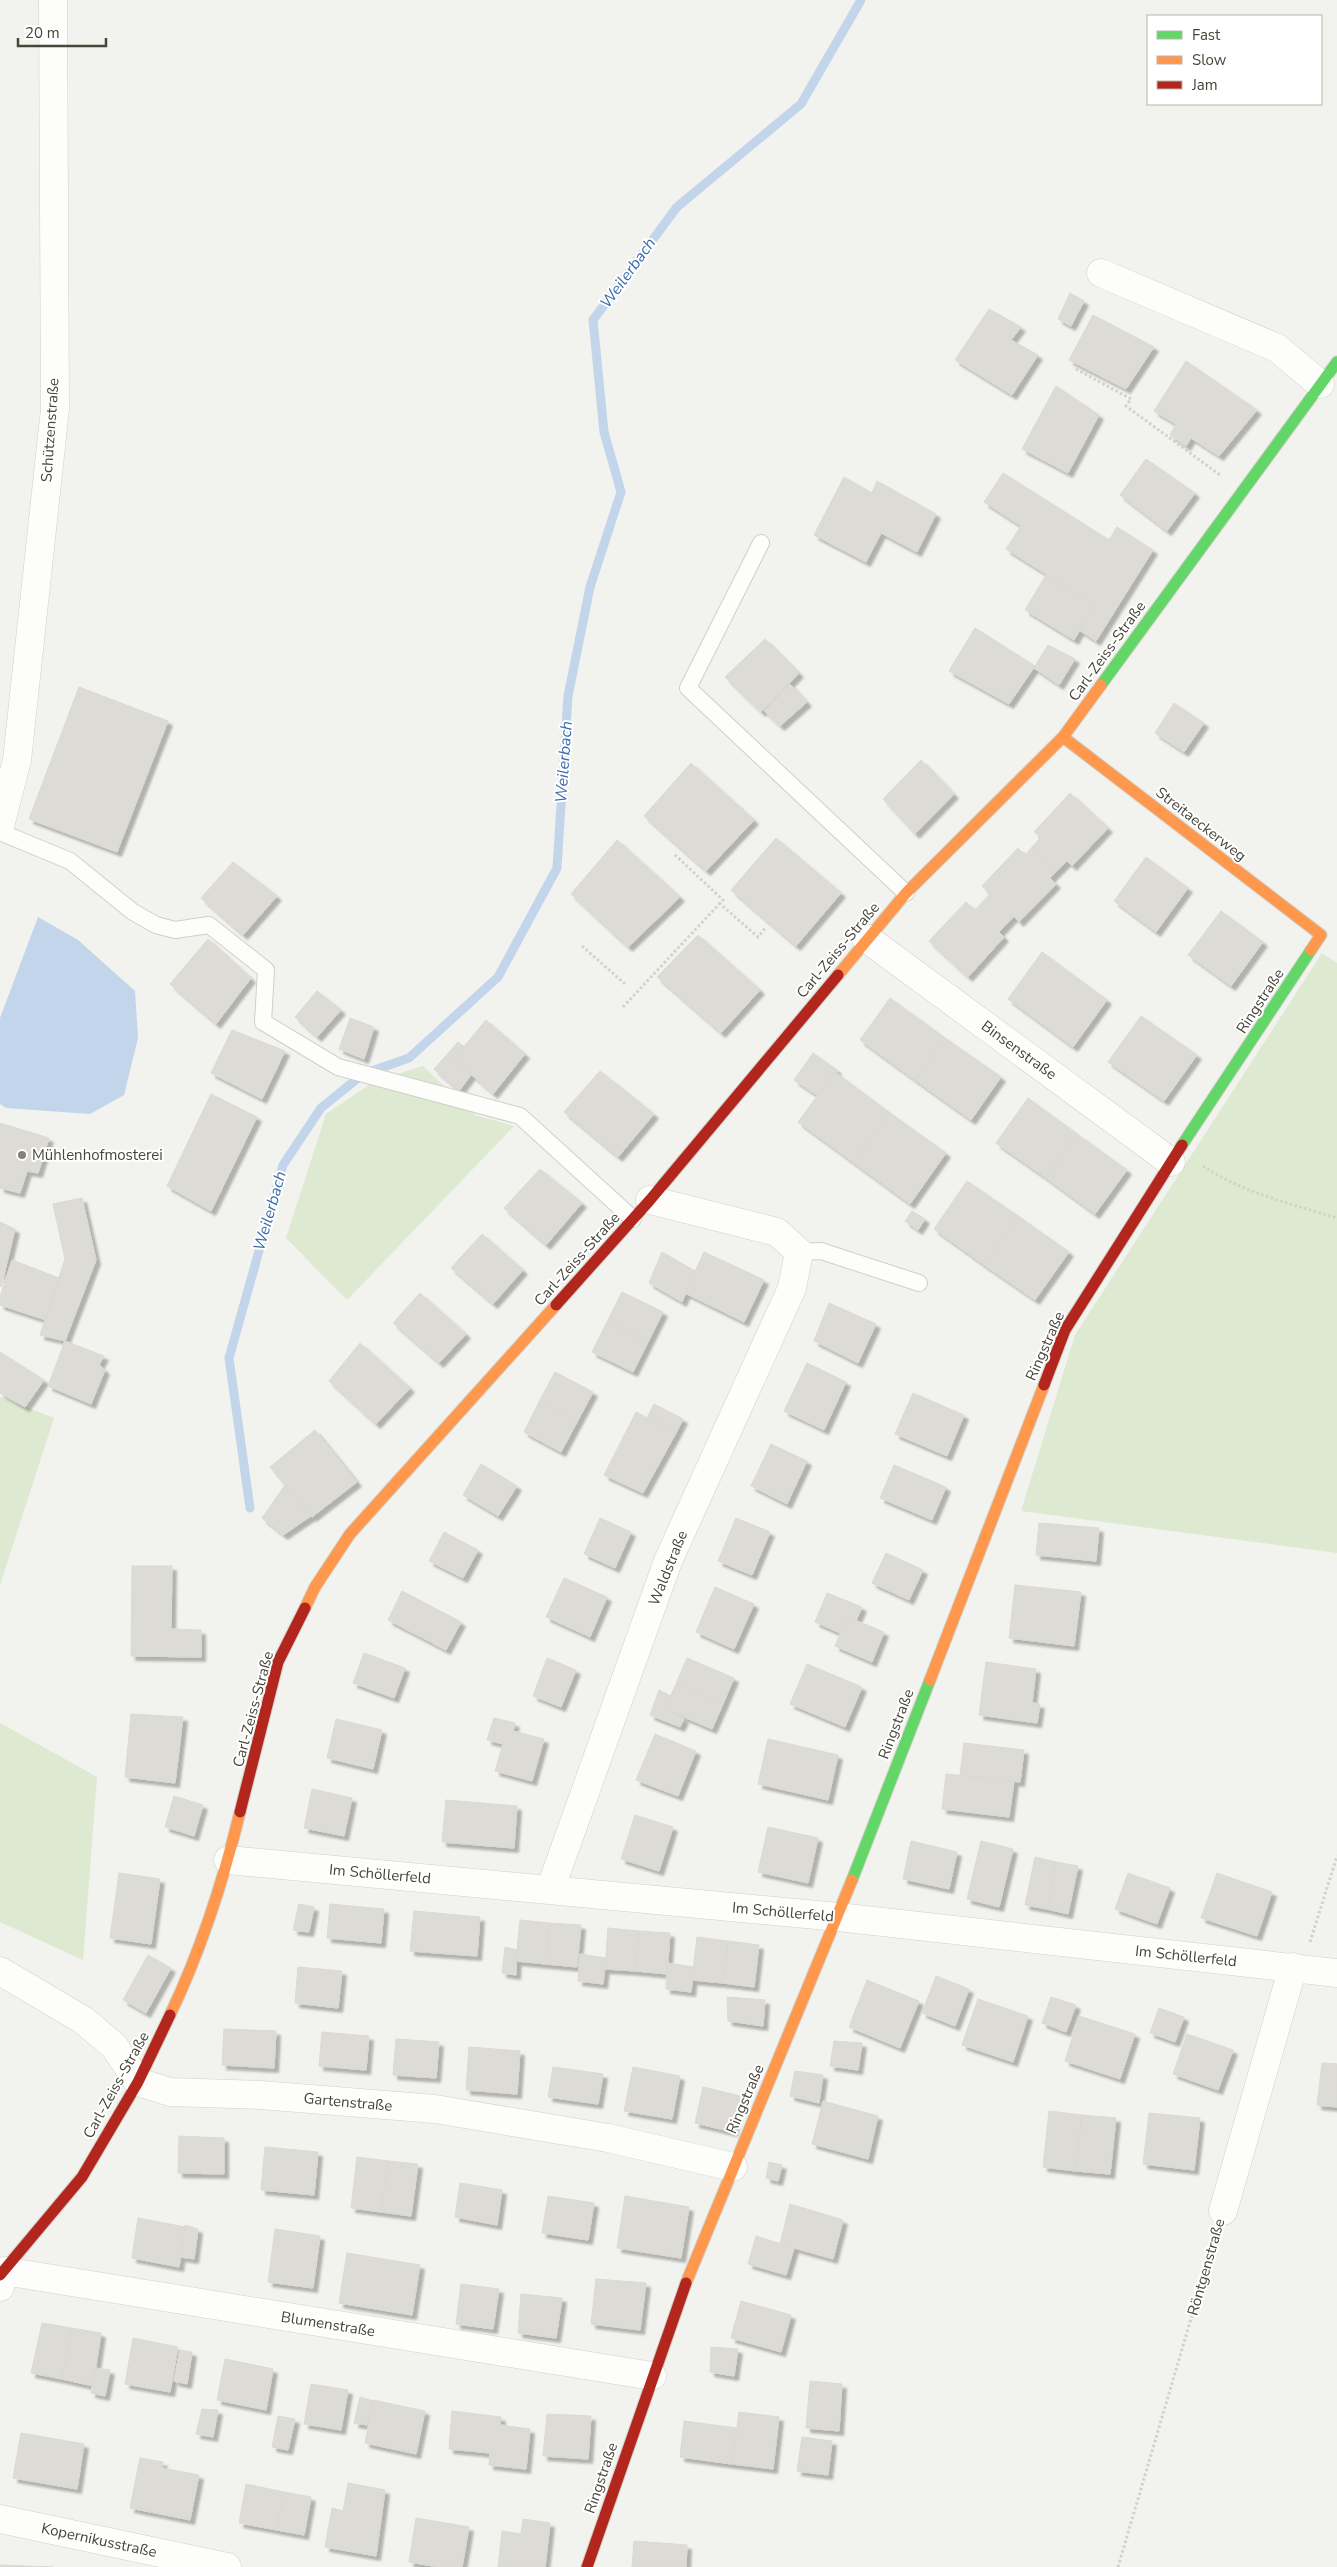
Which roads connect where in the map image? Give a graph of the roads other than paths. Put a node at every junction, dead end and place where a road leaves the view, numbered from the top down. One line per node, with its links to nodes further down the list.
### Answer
1 (53, 0): 7 (street, Schützenstraße)
2 (1101, 273): 4 (street)
3 (1337, 362): 4 (street, Carl-Zeiss-Straße)
4 (1320, 384): 6 (street, Carl-Zeiss-Straße)
5 (761, 544): 9 (lane)
6 (1063, 737): 9 (street, Carl-Zeiss-Straße); 10 (street, Streitaeckerweg)
7 (0, 826)
8 (0, 832): 13 (lane)
9 (906, 893): 11 (street, Carl-Zeiss-Straße)
10 (1321, 935): 12 (street, Ringstraße)
11 (866, 938): 12 (street, Binsenstraße); 13 (street, Carl-Zeiss-Straße)
12 (1175, 1156): 18 (street, Ringstraße)
13 (642, 1209): 14 (street); 16 (street, Carl-Zeiss-Straße)
14 (799, 1252): 15 (lane); 17 (street, Waldstraße)
15 (919, 1283)
16 (228, 1860): 17 (street, Im Schöllerfeld); 22 (street, Carl-Zeiss-Straße)
17 (550, 1890): 18 (street, Im Schöllerfeld)
18 (838, 1917): 19 (street, Im Schöllerfeld); 23 (street, Ringstraße)
19 (1297, 1968): 21 (street, Im Schöllerfeld); 24 (street, Röntgenstraße)
20 (0, 1971): 22 (street)
21 (1337, 1972)
22 (138, 2082): 23 (street, Gartenstraße); 25 (street, Carl-Zeiss-Straße)
23 (733, 2167): 26 (street, Ringstraße)
24 (1222, 2211)
25 (1, 2277): 26 (street, Blumenstraße)
26 (652, 2376): 29 (street, Ringstraße)
27 (0, 2519): 28 (street, Kopernikusstraße)
28 (227, 2567)
29 (587, 2567)

